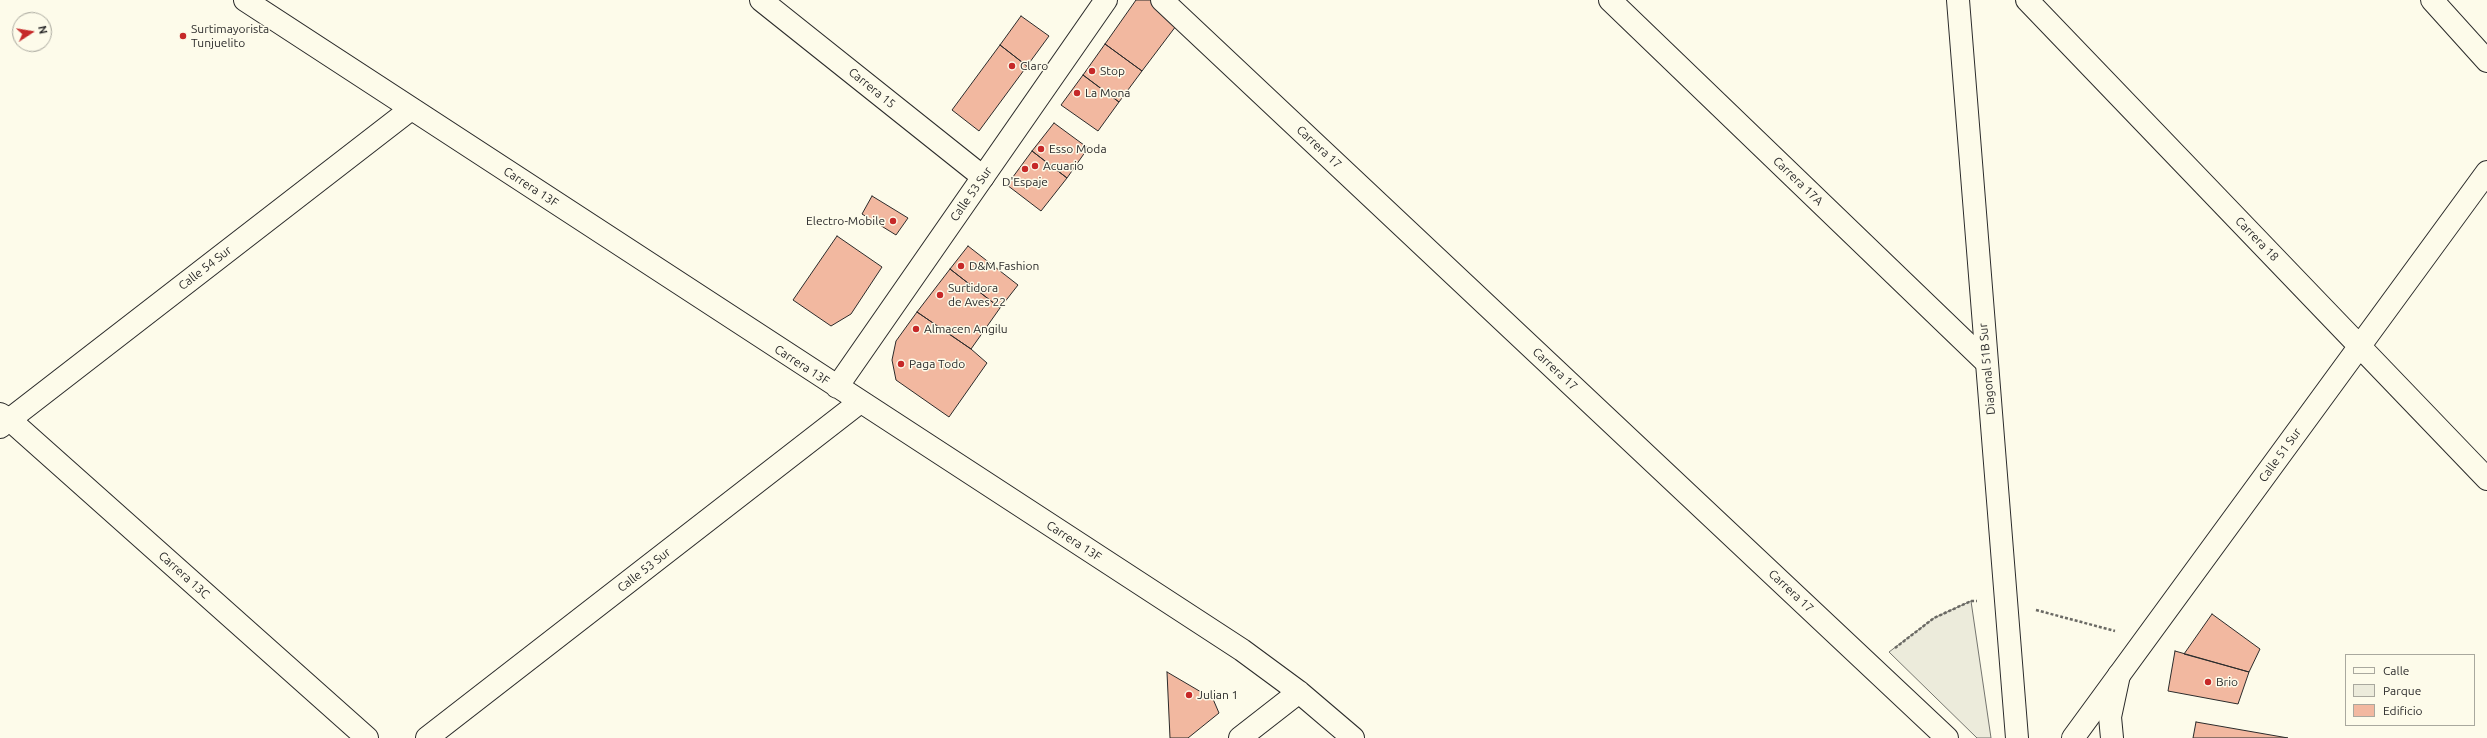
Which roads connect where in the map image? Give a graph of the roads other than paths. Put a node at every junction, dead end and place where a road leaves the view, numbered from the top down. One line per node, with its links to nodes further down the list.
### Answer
1 (245, 0): 10 (street, Carrera 13F)
2 (761, 0): 12 (street, Carrera 15)
3 (1106, 0): 12 (street, Calle 53 Sur)
4 (1162, 0): 25 (street, Carrera 17)
5 (1610, 0): 14 (street, Carrera 17A)
6 (1958, 0): 14 (street, Diagonal 51B Sur)
7 (2027, 0): 13 (street, Carrera 18)
8 (2432, 0): 9 (street)
9 (2487, 61)
10 (411, 109): 15 (street, Carrera 13F); 17 (street, Calle 54 Sur)
11 (2487, 172): 13 (street, Calle 51 Sur)
12 (983, 177): 15 (street, Calle 53 Sur)
13 (2360, 346): 18 (street, Carrera 18); 19 (street, Calle 51 Sur)
14 (1986, 362): 26 (street, Diagonal 51B Sur)
15 (837, 387): 16 (street, Carrera 13F)
16 (860, 402): 20 (street, Carrera 13F); 22 (street, Calle 53 Sur)
17 (3, 420): 21 (street, Carrera 13C)
18 (2487, 479)
19 (2119, 675): 27 (street, Calle 51 Sur); 28 (street)
20 (1299, 692): 23 (street); 24 (street, Carrera 13F)
21 (367, 738)
22 (427, 738)
23 (1240, 738)
24 (1353, 738)
25 (1947, 738)
26 (2016, 738)
27 (2073, 738)
28 (2112, 738)

